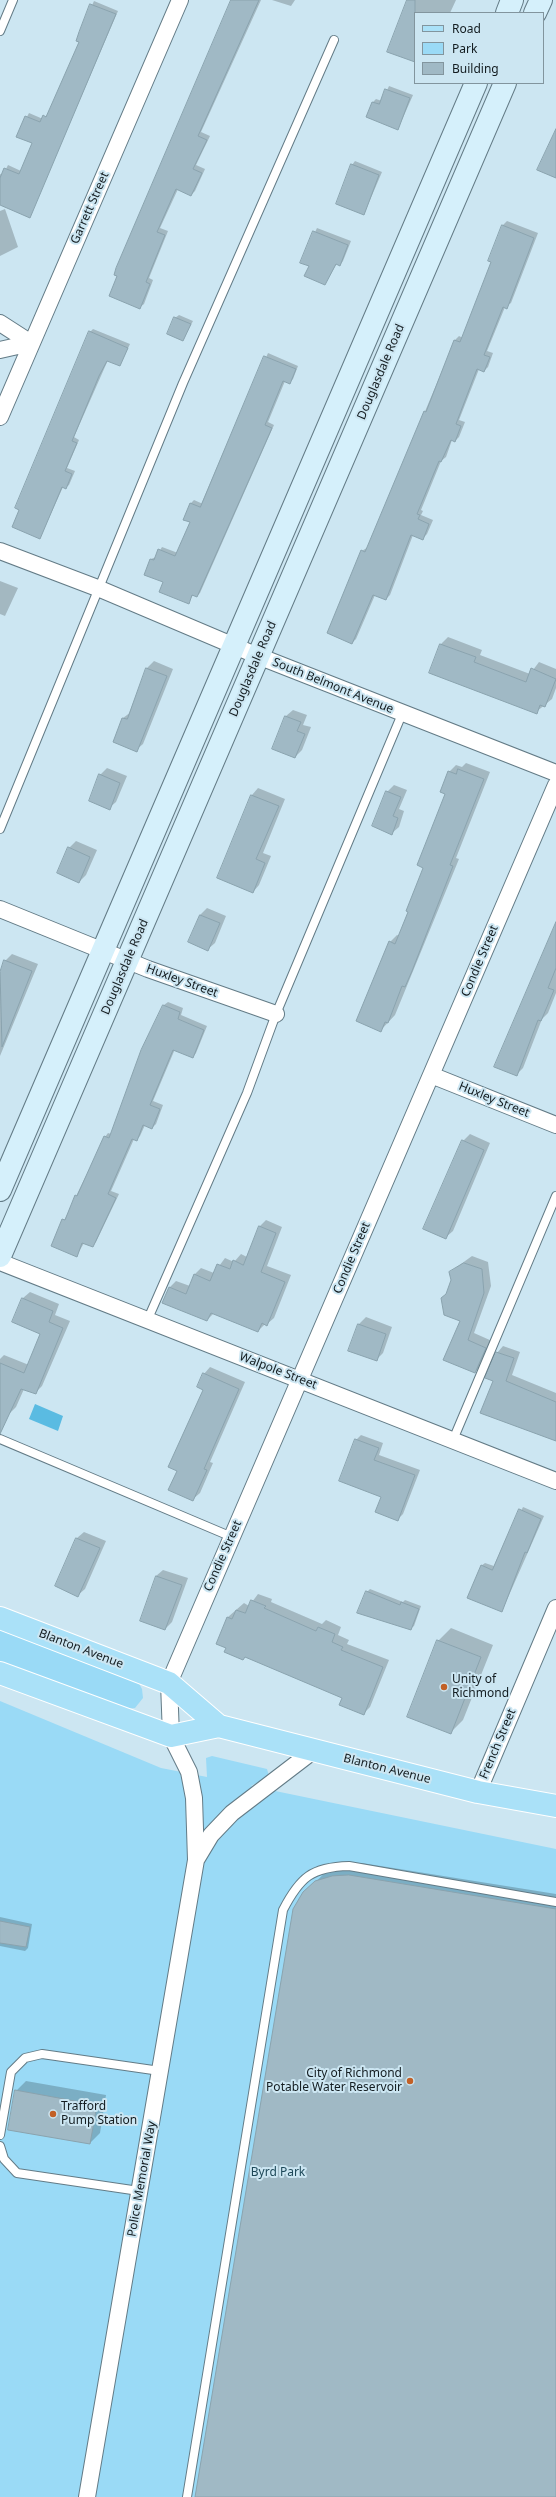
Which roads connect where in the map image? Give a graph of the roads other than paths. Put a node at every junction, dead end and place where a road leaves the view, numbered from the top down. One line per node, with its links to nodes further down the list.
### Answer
1 (13, 0): 7 (lane)
2 (180, 0): 12 (street, Garrett Street)
3 (512, 0): 5 (street)
4 (541, 0): 6 (street)
5 (507, 12)
6 (535, 12)
7 (0, 31)
8 (334, 40): 16 (lane)
9 (476, 84): 17 (street)
10 (505, 84): 18 (street, Douglasdale Road)
11 (0, 323): 12 (street)
12 (31, 343): 13 (street); 14 (street, Garrett Street)
13 (0, 350)
14 (0, 417)
15 (0, 551): 16 (street, South Belmont Avenue)
16 (100, 589): 17 (street, South Belmont Avenue); 22 (lane)
17 (234, 646): 18 (street, South Belmont Avenue); 24 (street)
18 (258, 656): 19 (street, South Belmont Avenue); 25 (street, Douglasdale Road)
19 (402, 714): 20 (street, South Belmont Avenue); 26 (lane)
20 (556, 774)
21 (556, 785): 27 (street, Condie Street)
22 (0, 829)
23 (0, 909): 24 (street, Huxley Street)
24 (103, 951): 25 (street, Huxley Street); 29 (street)
25 (127, 961): 26 (street, Huxley Street); 31 (street, Douglasdale Road)
26 (276, 1014): 33 (lane)
27 (431, 1075): 28 (street, Huxley Street); 34 (street, Condie Street)
28 (556, 1125)
29 (0, 1190)
30 (556, 1196): 36 (lane)
31 (0, 1256)
32 (0, 1262): 33 (street, Walpole Street)
33 (147, 1321): 34 (street, Walpole Street)
34 (300, 1379): 36 (street, Walpole Street); 38 (street, Condie Street)
35 (0, 1439): 38 (lane)
36 (453, 1440): 37 (street, Walpole Street)
37 (556, 1481)
38 (232, 1537): 42 (street, Condie Street)
39 (556, 1608): 46 (street, French Street)
40 (0, 1618): 42 (main road, Blanton Avenue)
41 (0, 1673): 44 (main road)
42 (169, 1683): 43 (main road, Blanton Avenue); 44 (street, Condie Street)
43 (218, 1726): 44 (main road, Blanton Avenue); 45 (main road, Blanton Avenue)
44 (171, 1736): 48 (street, Police Memorial Way)
45 (313, 1751): 46 (main road, Blanton Avenue); 48 (street, Police Memorial Way)
46 (478, 1792): 47 (main road, Blanton Avenue)
47 (556, 1806)
48 (196, 1860): 50 (street, Police Memorial Way)
49 (556, 1902): 55 (lane)
50 (160, 2072): 51 (lane); 53 (street, Police Memorial Way)
51 (0, 2134)
52 (0, 2146): 53 (lane)
53 (139, 2191): 54 (street, Police Memorial Way)
54 (87, 2497)
55 (187, 2497)

